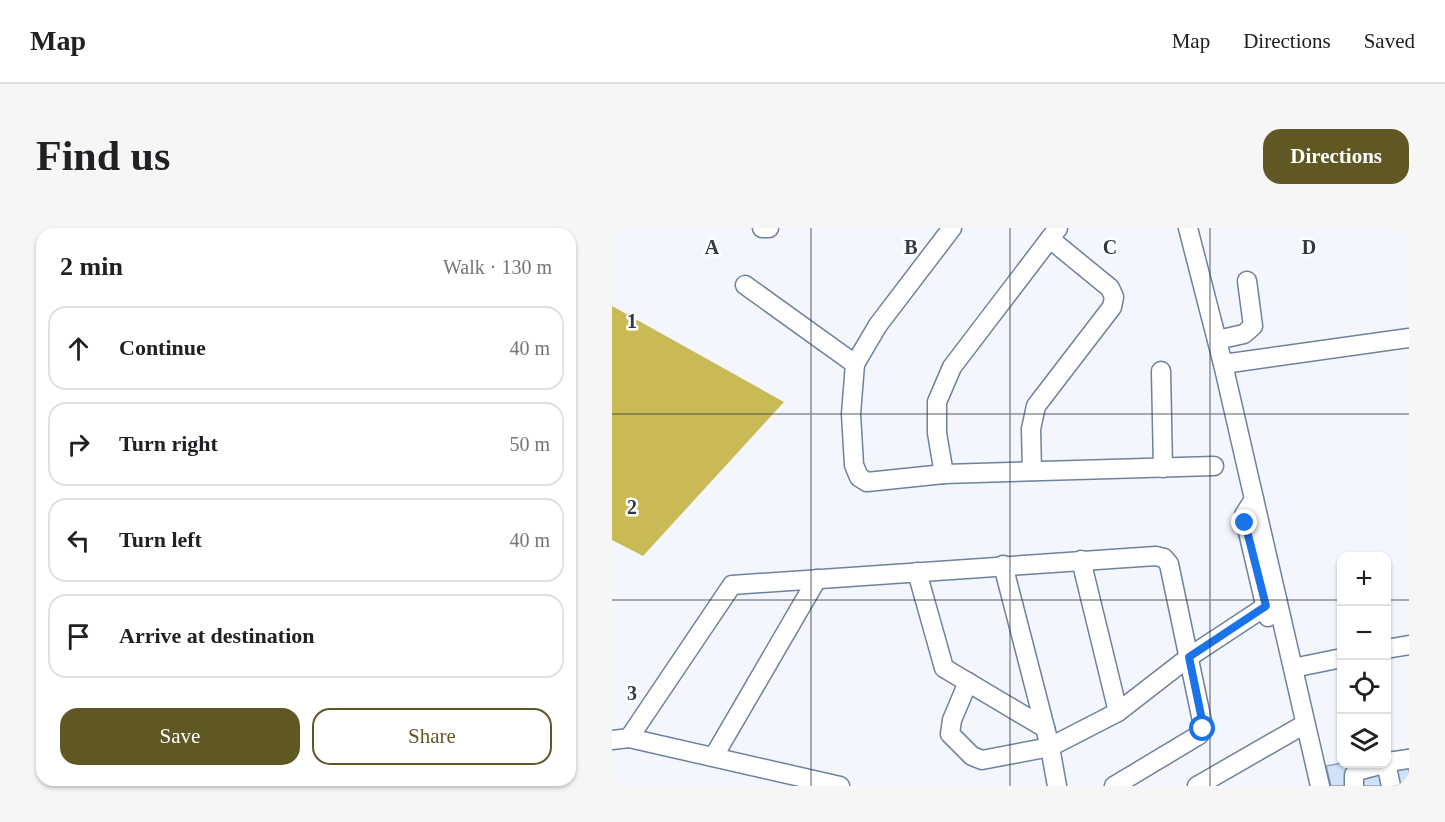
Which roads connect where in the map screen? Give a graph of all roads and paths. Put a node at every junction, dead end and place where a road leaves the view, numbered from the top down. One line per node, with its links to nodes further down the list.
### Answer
1 (762, 228): 2 (street)
2 (769, 228)
3 (951, 228): 10 (street)
4 (1188, 228): 9 (street)
5 (1054, 234): 15 (street); 16 (street)
6 (1247, 281): 9 (street)
7 (745, 285): 10 (street)
8 (1409, 338): 11 (street)
9 (1217, 340): 11 (street)
10 (855, 364): 16 (street)
11 (1223, 364): 21 (street)
12 (1161, 371): 14 (street)
13 (1214, 466): 14 (street)
14 (1163, 468): 15 (street)
15 (1032, 471): 16 (street)
16 (944, 474)
17 (1081, 560): 18 (street); 24 (street); 28 (street)
18 (1003, 565): 19 (street); 30 (street)
19 (917, 572): 20 (street); 27 (street)
20 (817, 579): 31 (street); 33 (street)
21 (1271, 602): 24 (street); 26 (street); 29 (street)
22 (1409, 645): 23 (street)
23 (1391, 648)
24 (1189, 657): 28 (street); 40 (street)
25 (1337, 659): 26 (street)
26 (1293, 668): 29 (street)
27 (968, 682): 30 (street); 32 (street)
28 (1118, 712): 32 (street)
29 (1300, 727): 41 (street); 42 (street)
30 (1045, 728): 32 (street)
31 (621, 739): 33 (street)
32 (1050, 747): 39 (street)
33 (714, 756): 38 (street)
34 (1409, 759): 35 (street)
35 (1391, 762)
36 (1368, 768): 43 (street)
37 (1387, 768): 44 (street)
38 (840, 786)
39 (1057, 786)
40 (1114, 786)
41 (1197, 786)
42 (1320, 786)
43 (1354, 786)
44 (1391, 786)

